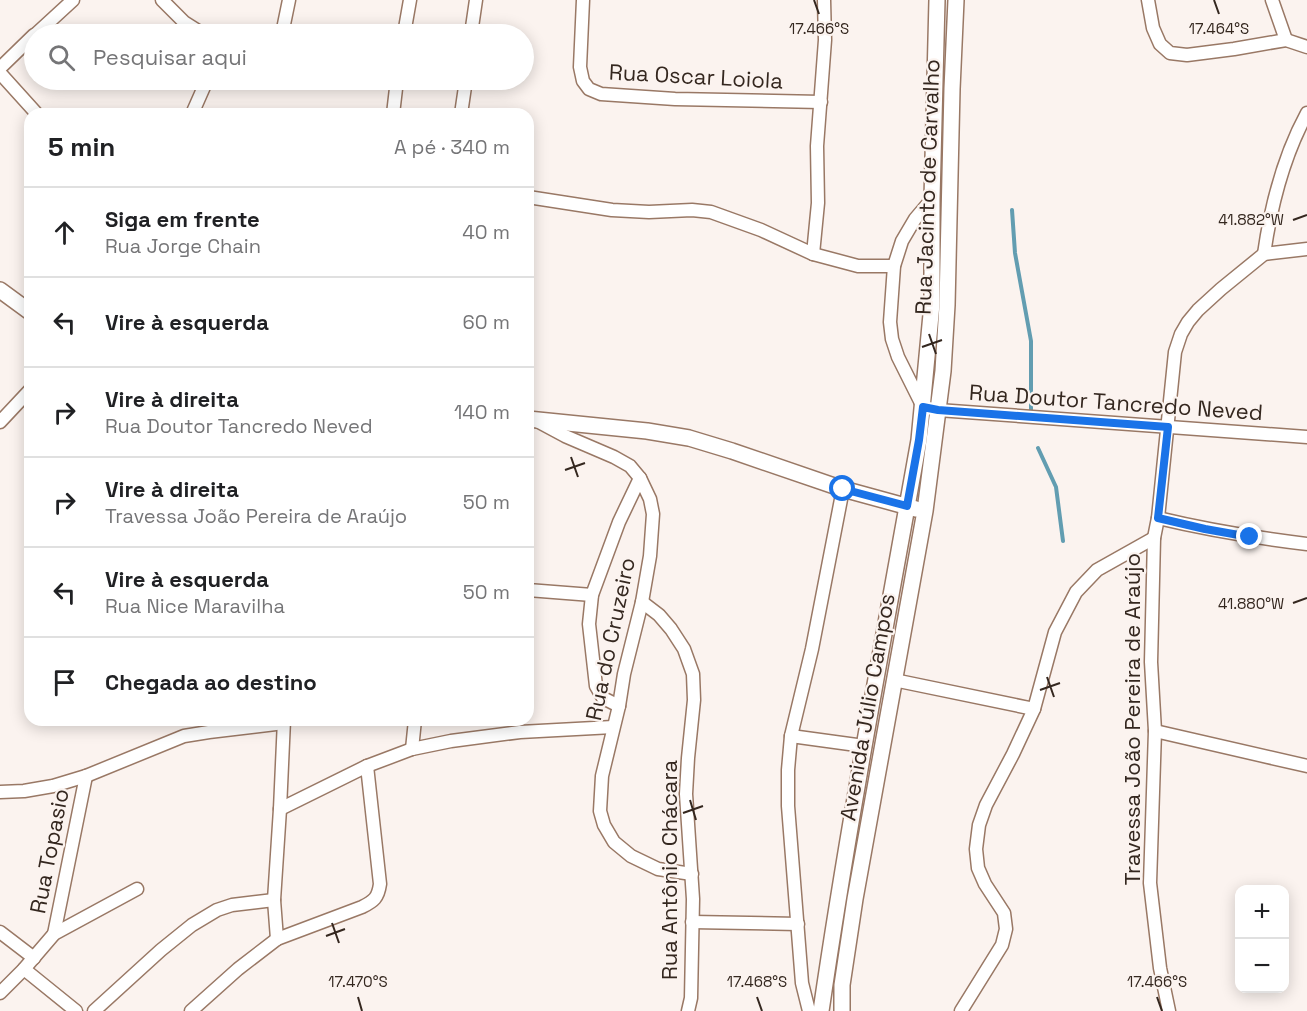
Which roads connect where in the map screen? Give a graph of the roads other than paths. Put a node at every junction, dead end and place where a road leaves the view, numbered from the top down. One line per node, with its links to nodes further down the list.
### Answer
1 (73, 0): 12 (street)
2 (162, 0): 13 (street)
3 (289, 0): 14 (street)
4 (410, 0): 15 (street)
5 (476, 0): 16 (street)
6 (583, 0): 27 (street, Rua Oscar Loiola)
7 (824, 0): 27 (street)
8 (937, 0): 22 (street)
9 (956, 0): 23 (street, Rua Jacinto de Carvalho)
10 (1148, 0): 17 (street)
11 (1272, 0): 17 (street)
12 (47, 24)
13 (187, 24)
14 (284, 24)
15 (406, 24)
16 (472, 24)
17 (1286, 40): 19 (street)
18 (24, 45): 20 (street)
19 (1307, 47)
20 (0, 68)
21 (0, 73): 28 (street)
22 (935, 89): 23 (street); 34 (street)
23 (952, 89): 40 (street, Rua Jacinto de Carvalho)
24 (203, 90): 29 (street)
25 (396, 90): 30 (street)
26 (465, 90): 31 (street)
27 (821, 102): 36 (street)
28 (32, 108)
29 (195, 108)
30 (394, 108)
31 (462, 108)
32 (1307, 113): 37 (street)
33 (534, 199): 36 (street)
34 (932, 199): 38 (street); 40 (street)
35 (1307, 249): 37 (street)
36 (813, 254): 38 (street)
37 (1264, 254): 47 (street, Travessa João Pereira de Araújo)
38 (894, 266): 43 (street)
39 (0, 290): 41 (street)
40 (940, 305): 43 (street, Rua Jacinto de Carvalho)
41 (24, 308)
42 (24, 396): 46 (street)
43 (931, 409): 47 (street, Rua Doutor Tancredo Neved); 51 (street); 52 (street, Avenida Júlio Campos)
44 (534, 420): 50 (street)
45 (534, 421): 49 (street, Rua do Cruzeiro)
46 (0, 422)
47 (1168, 427): 48 (street, Rua Doutor Tancredo Neved); 53 (street, Travessa João Pereira de Araújo)
48 (1307, 437)
49 (640, 478): 59 (street); 60 (street, Rua do Cruzeiro)
50 (843, 489): 51 (street); 69 (street)
51 (907, 506): 52 (street); 56 (street)
52 (925, 511): 57 (street, Avenida Júlio Campos)
53 (1158, 518): 54 (street, Travessa João Pereira de Araújo); 55 (street)
54 (1154, 538): 63 (street); 68 (street, Travessa João Pereira de Araújo)
55 (1307, 544)
56 (900, 547): 57 (street); 70 (street)
57 (918, 550): 61 (street, Avenida Júlio Campos)
58 (534, 590): 59 (street)
59 (592, 595): 62 (street)
60 (642, 602): 62 (street, Rua do Cruzeiro); 77 (street, Rua Antônio Chácara)
61 (894, 680): 63 (street); 94 (street, Avenida Júlio Campos)
62 (619, 706): 67 (street, Rua do Cruzeiro)
63 (1034, 709): 95 (street)
64 (254, 726): 74 (street)
65 (284, 726): 76 (street)
66 (414, 726): 71 (street)
67 (613, 726): 71 (street); 77 (street, Rua do Cruzeiro)
68 (1155, 731): 73 (street); 96 (street, Travessa João Pereira de Araújo)
69 (791, 736): 70 (street); 81 (street)
70 (864, 746): 93 (street)
71 (412, 749): 72 (street)
72 (367, 766): 76 (street); 84 (street)
73 (1307, 766)
74 (86, 776): 75 (street); 83 (street, Rua Topasio)
75 (0, 792)
76 (280, 809): 79 (street)
77 (692, 874): 80 (street, Rua Antônio Chácara)
78 (137, 889): 83 (street)
79 (274, 900): 84 (street); 89 (street)
80 (692, 922): 81 (street); 91 (street, Rua Antônio Chácara)
81 (798, 924): 92 (street)
82 (0, 932): 85 (street)
83 (54, 934): 85 (street)
84 (278, 939): 90 (street)
85 (34, 958): 86 (street)
86 (24, 969): 87 (street); 88 (street)
87 (0, 993)
88 (76, 1011)
89 (94, 1011)
90 (191, 1011)
91 (688, 1011)
92 (809, 1011)
93 (820, 1011)
94 (842, 1011)
95 (961, 1011)
96 (1169, 1011)

